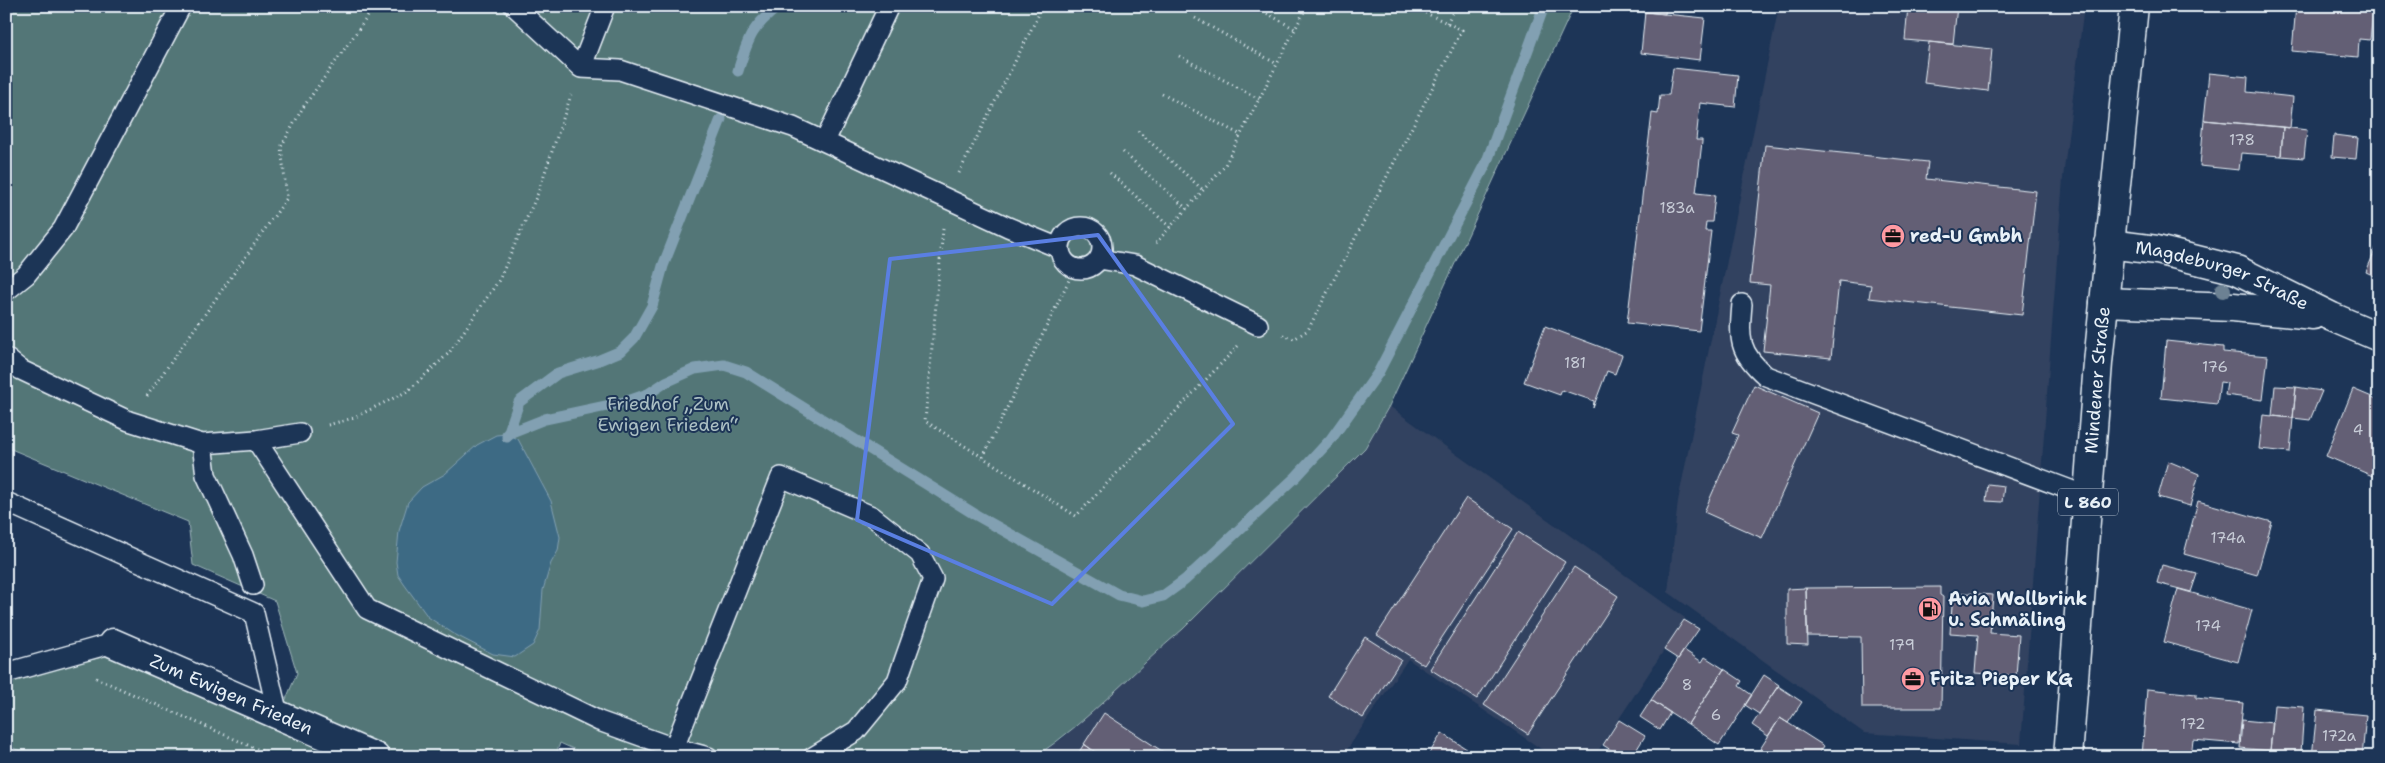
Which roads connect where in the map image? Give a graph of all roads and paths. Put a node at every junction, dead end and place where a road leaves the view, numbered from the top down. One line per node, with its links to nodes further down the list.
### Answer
1 (181, 6): 32 (lane)
2 (374, 6): 39 (path)
3 (514, 6): 16 (lane)
4 (605, 6): 16 (lane)
5 (889, 6): 21 (lane)
6 (1254, 6): 13 (path)
7 (1307, 6): 13 (path)
8 (1411, 6): 12 (path)
9 (1456, 6): 12 (path)
10 (2134, 6): 27 (street, Mindener Straße / L 860)
11 (1195, 18): 15 (path)
12 (1447, 23): 36 (path)
13 (1295, 29): 15 (path)
14 (1179, 56): 18 (path)
15 (1277, 64): 18 (path)
16 (580, 68): 21 (lane); 41 (path)
17 (1162, 94): 20 (path)
18 (1259, 99): 20 (path)
19 (1138, 131): 24 (path)
20 (1241, 135): 24 (path)
21 (826, 141): 28 (lane)
22 (1124, 152): 25 (path)
23 (1110, 173): 26 (path)
24 (1204, 191): 25 (path)
25 (1187, 209): 26 (path)
26 (1170, 227): 30 (path)
27 (2109, 244): 33 (street, Mindener Straße / L 860); 35 (street, Magdeburger Straße)
28 (1059, 248): 29 (lane); 31 (lane)
29 (1099, 259): 30 (lane); 31 (lane)
30 (1135, 265): 36 (lane)
31 (1074, 269): 44 (path)
32 (6, 291)
33 (2104, 302): 35 (street, Magdeburger Straße); 45 (street, Mindener Straße / L 860)
34 (1742, 304): 45 (lane)
35 (2332, 317): 37 (street, Magdeburger Straße)
36 (1258, 325): 44 (path)
37 (2379, 337)
38 (6, 358): 39 (lane)
39 (129, 421): 43 (lane)
40 (925, 421): 44 (path)
41 (300, 433): 42 (lane)
42 (256, 440): 43 (lane); 52 (lane)
43 (202, 444): 47 (lane)
44 (983, 458)
45 (2089, 497): 57 (street, Mindener Straße / L 860)
46 (6, 502): 51 (lane)
47 (253, 585)
48 (113, 643): 49 (lane); 51 (street, Zum Ewigen Frieden)
49 (52, 659): 50 (lane); 53 (path)
50 (6, 673)
51 (278, 715): 54 (street, Zum Ewigen Frieden)
52 (674, 748): 55 (lane); 56 (lane)
53 (275, 757)
54 (375, 757)
55 (708, 757)
56 (813, 757)
57 (2068, 757)

